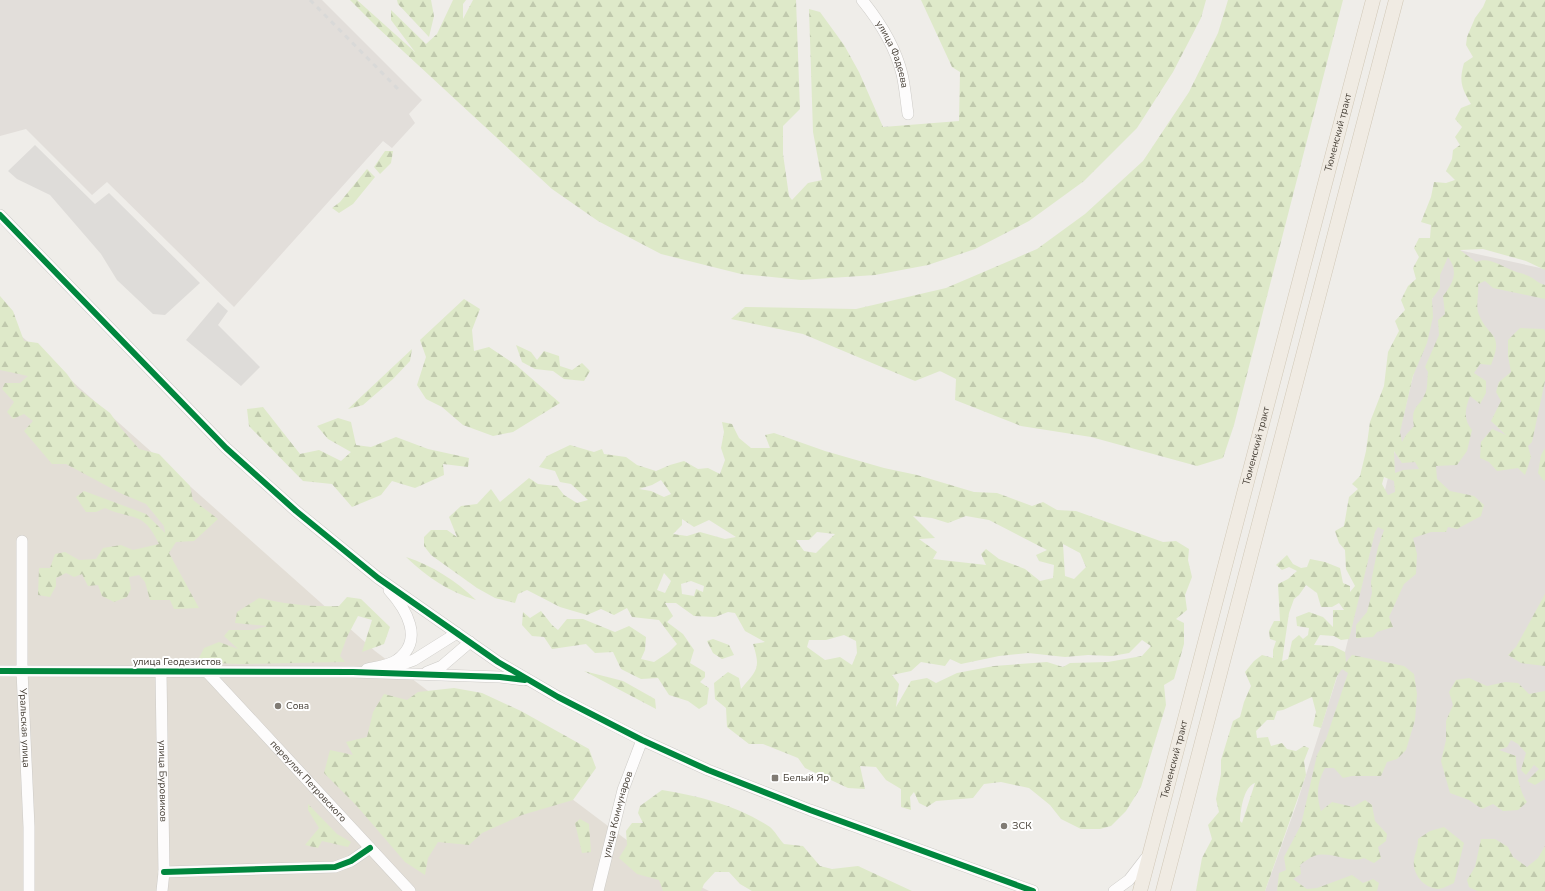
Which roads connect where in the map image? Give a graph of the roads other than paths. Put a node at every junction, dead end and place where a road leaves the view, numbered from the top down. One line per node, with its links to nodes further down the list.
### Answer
1 (862, 0): 4 (street, улица Фадеева)
2 (1373, 0): 19 (main road, Тюменский тракт)
3 (1396, 0): 28 (main road)
4 (908, 114)
5 (0, 215): 7 (street)
6 (22, 542): 11 (street, Уральская улица)
7 (378, 578): 8 (street); 14 (street)
8 (457, 633): 9 (street); 14 (street)
9 (470, 642): 15 (street); 16 (street)
10 (0, 671): 11 (street, улица Геодезистов)
11 (22, 671): 12 (street, улица Геодезистов); 21 (street, Уральская улица)
12 (161, 672): 13 (street, улица Геодезистов); 20 (street, улица Буровиков)
13 (207, 672): 14 (street, улица Геодезистов); 18 (street, переулок Петровского)
14 (353, 672): 15 (street)
15 (423, 674): 16 (street)
16 (528, 681): 17 (street)
17 (642, 740): 24 (street, улица Коммунаров); 25 (street)
18 (370, 848): 20 (street); 23 (street, переулок Петровского)
19 (1150, 850): 26 (street); 27 (main road, Тюменский тракт)
20 (164, 872): 22 (street, улица Буровиков)
21 (29, 891)
22 (162, 891)
23 (410, 891)
24 (598, 891)
25 (1033, 891)
26 (1114, 891)
27 (1140, 891)
28 (1163, 891)

